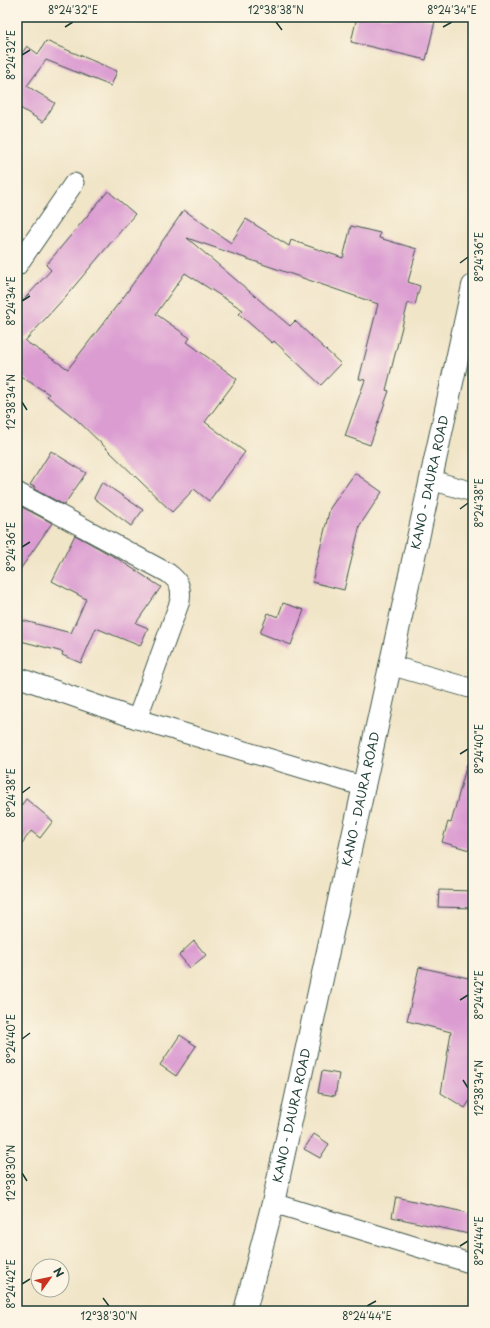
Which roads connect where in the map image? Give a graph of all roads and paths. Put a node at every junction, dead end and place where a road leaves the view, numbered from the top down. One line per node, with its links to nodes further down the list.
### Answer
1 (74, 183): 2 (street)
2 (17, 266)
3 (473, 286): 4 (highway, KANO - DAURA ROAD)
4 (431, 480): 6 (street); 7 (highway, KANO - DAURA ROAD)
5 (17, 492): 10 (street)
6 (473, 492)
7 (390, 665): 9 (street); 11 (highway, KANO - DAURA ROAD)
8 (17, 676): 10 (street)
9 (473, 689)
10 (136, 719): 11 (street)
11 (365, 787): 12 (highway, KANO - DAURA ROAD)
12 (273, 1203): 13 (street); 14 (highway, KANO - DAURA ROAD)
13 (473, 1264)
14 (245, 1311)

